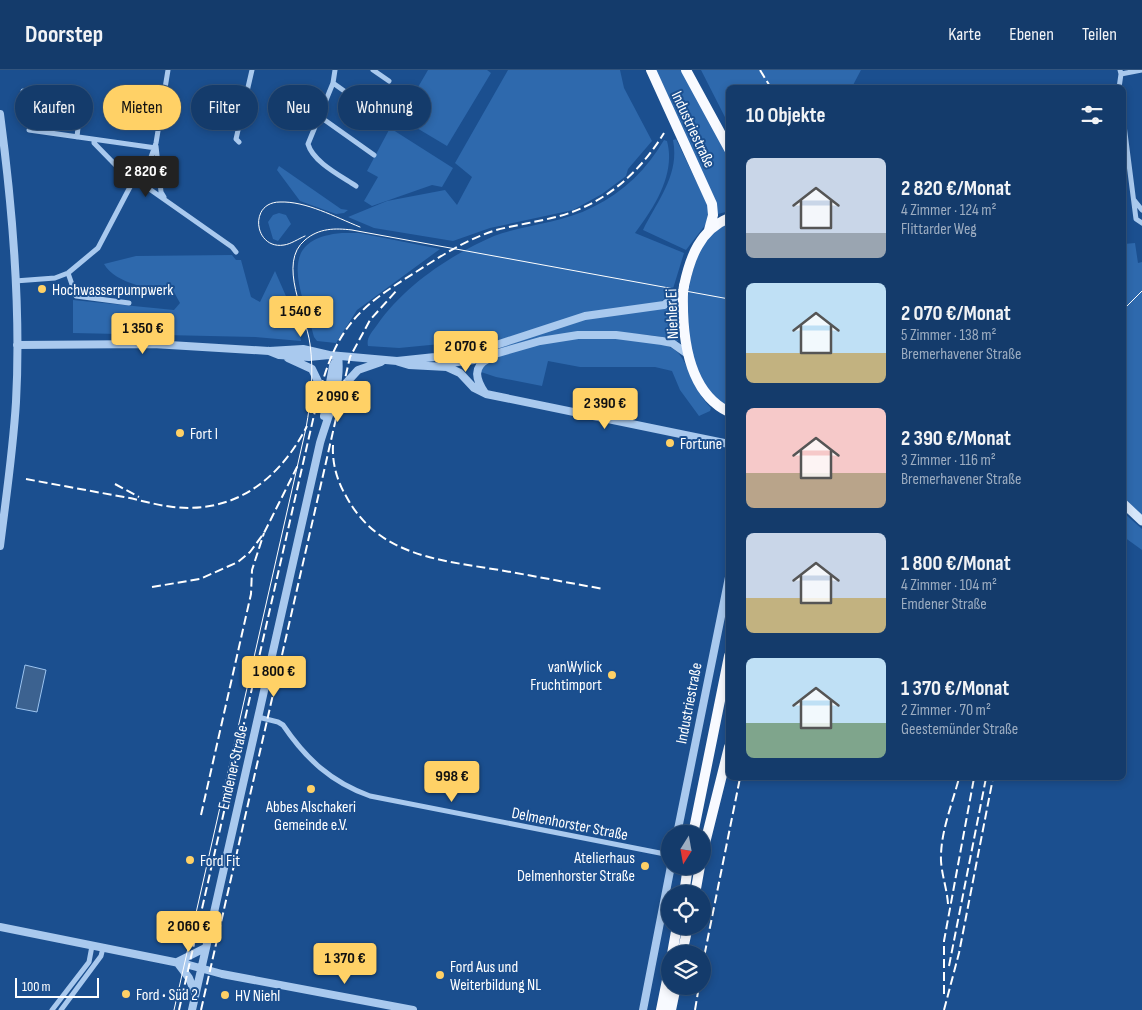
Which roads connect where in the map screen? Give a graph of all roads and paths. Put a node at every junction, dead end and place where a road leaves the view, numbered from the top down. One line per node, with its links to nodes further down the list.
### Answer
1 (168, 70): 24 (street)
2 (252, 70): 22 (street)
3 (335, 70): 10 (street)
4 (373, 70): 9 (street)
5 (651, 70): 33 (highway, Industriestraße)
6 (686, 70): 23 (highway, Industriestraße)
7 (1142, 70): 8 (street)
8 (1120, 72): 11 (street)
9 (389, 81)
10 (333, 84): 12 (street); 13 (street)
11 (1119, 85)
12 (338, 87)
13 (328, 95)
14 (0, 114): 36 (street)
15 (328, 122): 25 (street)
16 (29, 130): 19 (street)
17 (78, 130): 19 (street)
18 (312, 130): 27 (street)
19 (77, 137): 20 (street)
20 (94, 140): 24 (street); 26 (street)
21 (1126, 140): 29 (street)
22 (239, 142)
23 (726, 143)
24 (156, 147): 26 (street); 28 (street)
25 (374, 155)
26 (136, 183): 28 (street); 35 (street)
27 (356, 186)
28 (164, 198): 34 (street)
29 (1134, 199): 30 (street); 32 (street)
30 (1142, 210)
31 (726, 220): 33 (highway, Niehler Ei)
32 (1142, 223)
33 (709, 230): 37 (highway, Niehler Ei)
34 (236, 252)
35 (68, 273): 36 (street); 38 (street)
36 (15, 281): 39 (street)
37 (682, 291): 41 (street); 46 (highway, Niehler Ei)
38 (129, 303)
39 (17, 345): 40 (street); 57 (street)
40 (269, 351): 42 (street); 43 (street)
41 (469, 352): 47 (street); 48 (street)
42 (279, 355): 43 (street); 52 (street)
43 (329, 355): 45 (street)
44 (495, 355): 46 (street); 48 (street); 51 (street)
45 (338, 356): 47 (street); 52 (street, Emdener Straße)
46 (689, 356): 53 (highway, Niehler Ei)
47 (394, 361): 49 (street); 52 (street)
48 (459, 362): 49 (street); 50 (street)
49 (433, 366): 50 (street)
50 (460, 373): 51 (street)
51 (486, 394): 54 (street)
52 (330, 398): 62 (street, Emdener Straße)
53 (722, 408)
54 (726, 443)
55 (1126, 506): 56 (main road)
56 (1142, 521)
57 (0, 546)
58 (726, 592): 64 (street, Industriestraße)
59 (726, 670): 61 (highway, Industriestraße)
60 (726, 678): 61 (highway)
61 (723, 684): 65 (highway, Industriestraße)
62 (258, 717): 67 (street, Delmenhorster Straße); 72 (street, Emdener Straße)
63 (726, 759): 66 (highway)
64 (679, 825)
65 (695, 825)
66 (710, 825)
67 (661, 853)
68 (669, 875): 82 (street)
69 (0, 927): 70 (street)
70 (92, 946): 71 (street); 78 (street)
71 (103, 948): 73 (street); 79 (street)
72 (205, 948): 73 (street); 74 (street, Emdener Straße)
73 (177, 962): 74 (street); 75 (street)
74 (201, 967): 75 (street, Emdener Straße); 81 (street)
75 (195, 993): 80 (street, Emdener Straße)
76 (664, 995): 83 (highway)
77 (674, 995): 84 (highway)
78 (52, 1010)
79 (61, 1010)
80 (192, 1010)
81 (413, 1010)
82 (643, 1010)
83 (661, 1010)
84 (671, 1010)

